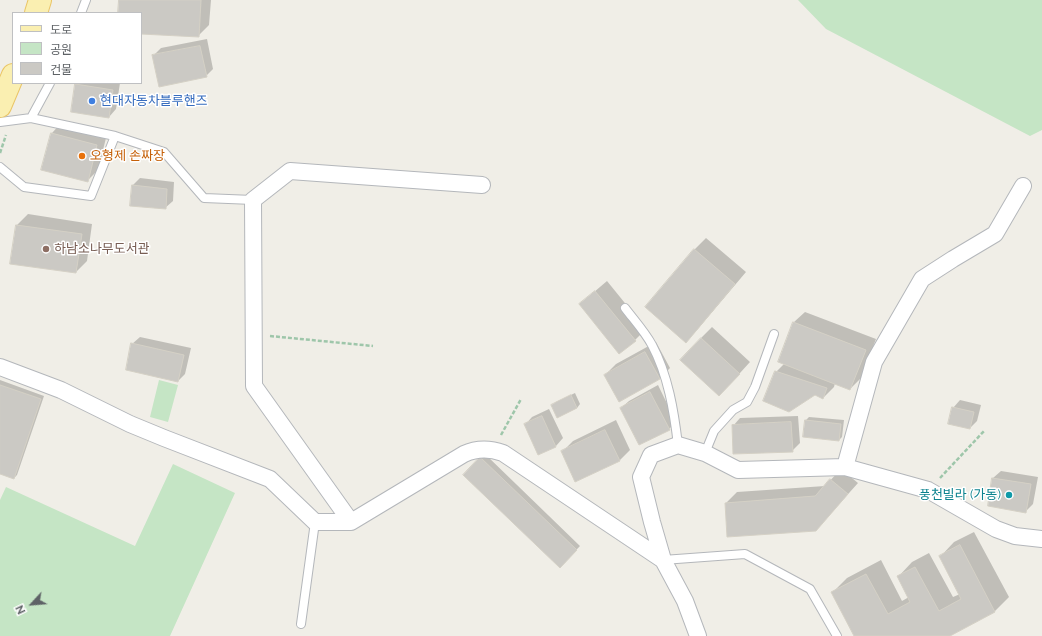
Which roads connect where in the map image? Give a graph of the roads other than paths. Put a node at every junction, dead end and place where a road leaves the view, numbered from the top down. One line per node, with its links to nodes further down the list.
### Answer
1 (40, 0): 3 (main road)
2 (86, 0): 4 (lane)
3 (36, 12)
4 (81, 12)
5 (12, 77): 7 (main road)
6 (49, 84): 8 (lane)
7 (0, 106)
8 (31, 118): 9 (lane); 10 (lane)
9 (0, 122)
10 (115, 136): 11 (lane); 14 (lane)
11 (0, 167)
12 (482, 185): 14 (street)
13 (1023, 186): 20 (street)
14 (253, 200): 22 (street)
15 (625, 308): 18 (lane)
16 (774, 334): 19 (lane)
17 (0, 367): 21 (street)
18 (678, 445): 19 (street); 24 (street)
19 (705, 453): 20 (street)
20 (845, 467): 23 (street)
21 (315, 522): 22 (street); 25 (lane)
22 (352, 522): 24 (street)
23 (1042, 539)
24 (663, 560): 26 (street); 27 (lane)
25 (302, 624)
26 (698, 636)
27 (837, 636)

